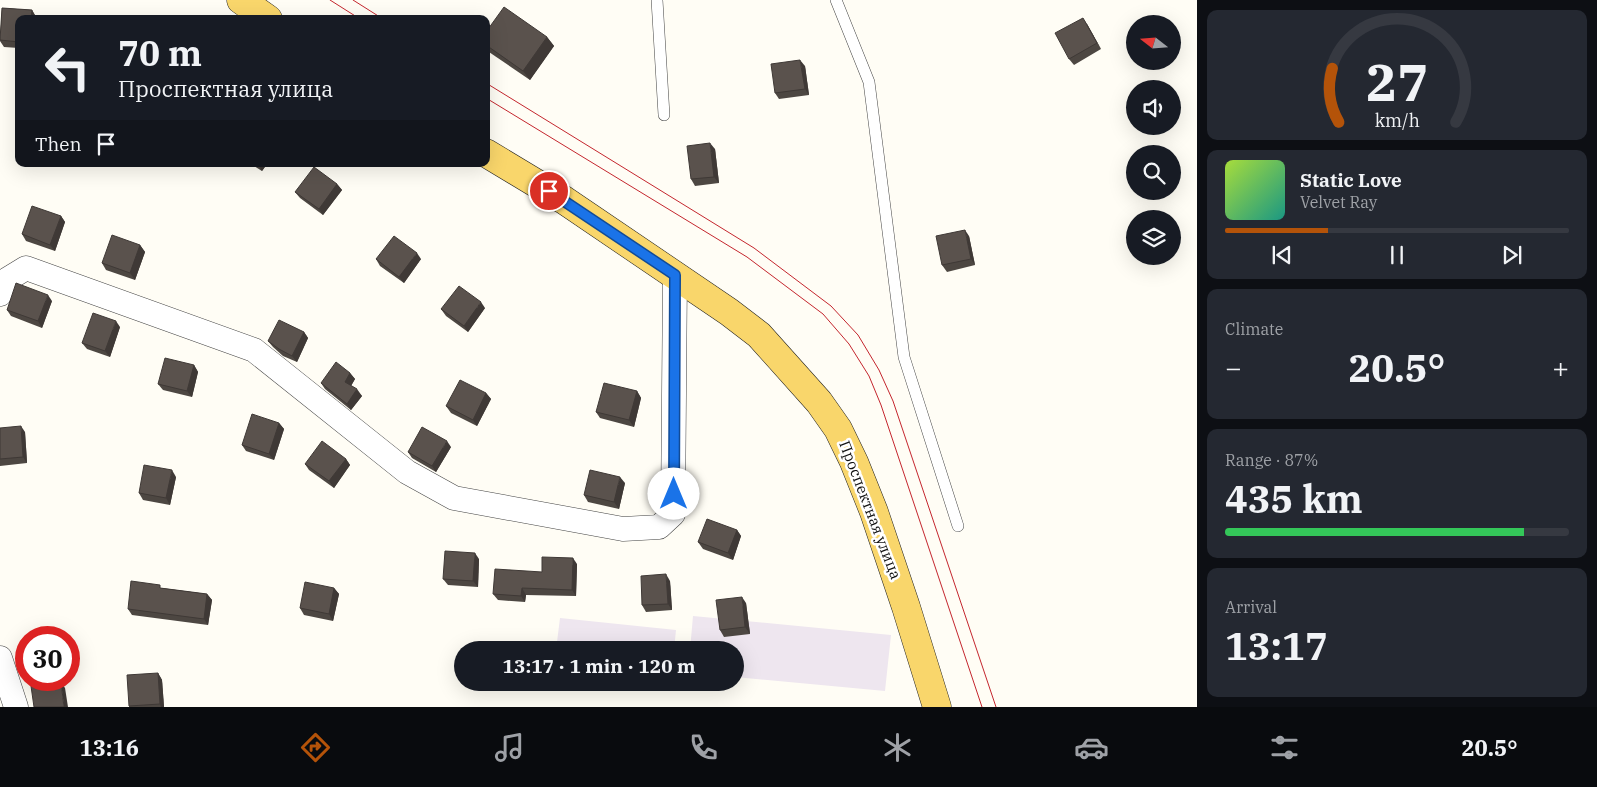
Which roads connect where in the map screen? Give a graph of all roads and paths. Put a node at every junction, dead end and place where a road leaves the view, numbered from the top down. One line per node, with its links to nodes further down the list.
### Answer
1 (241, 0): 4 (main road)
2 (657, 0): 5 (lane)
3 (836, 0): 9 (lane)
4 (262, 15)
5 (664, 115)
6 (490, 155): 7 (main road, Проспектная улица)
7 (675, 275): 8 (street); 12 (main road, Проспектная улица)
8 (0, 294)
9 (958, 526)
10 (0, 658): 11 (street)
11 (16, 707)
12 (936, 707)

